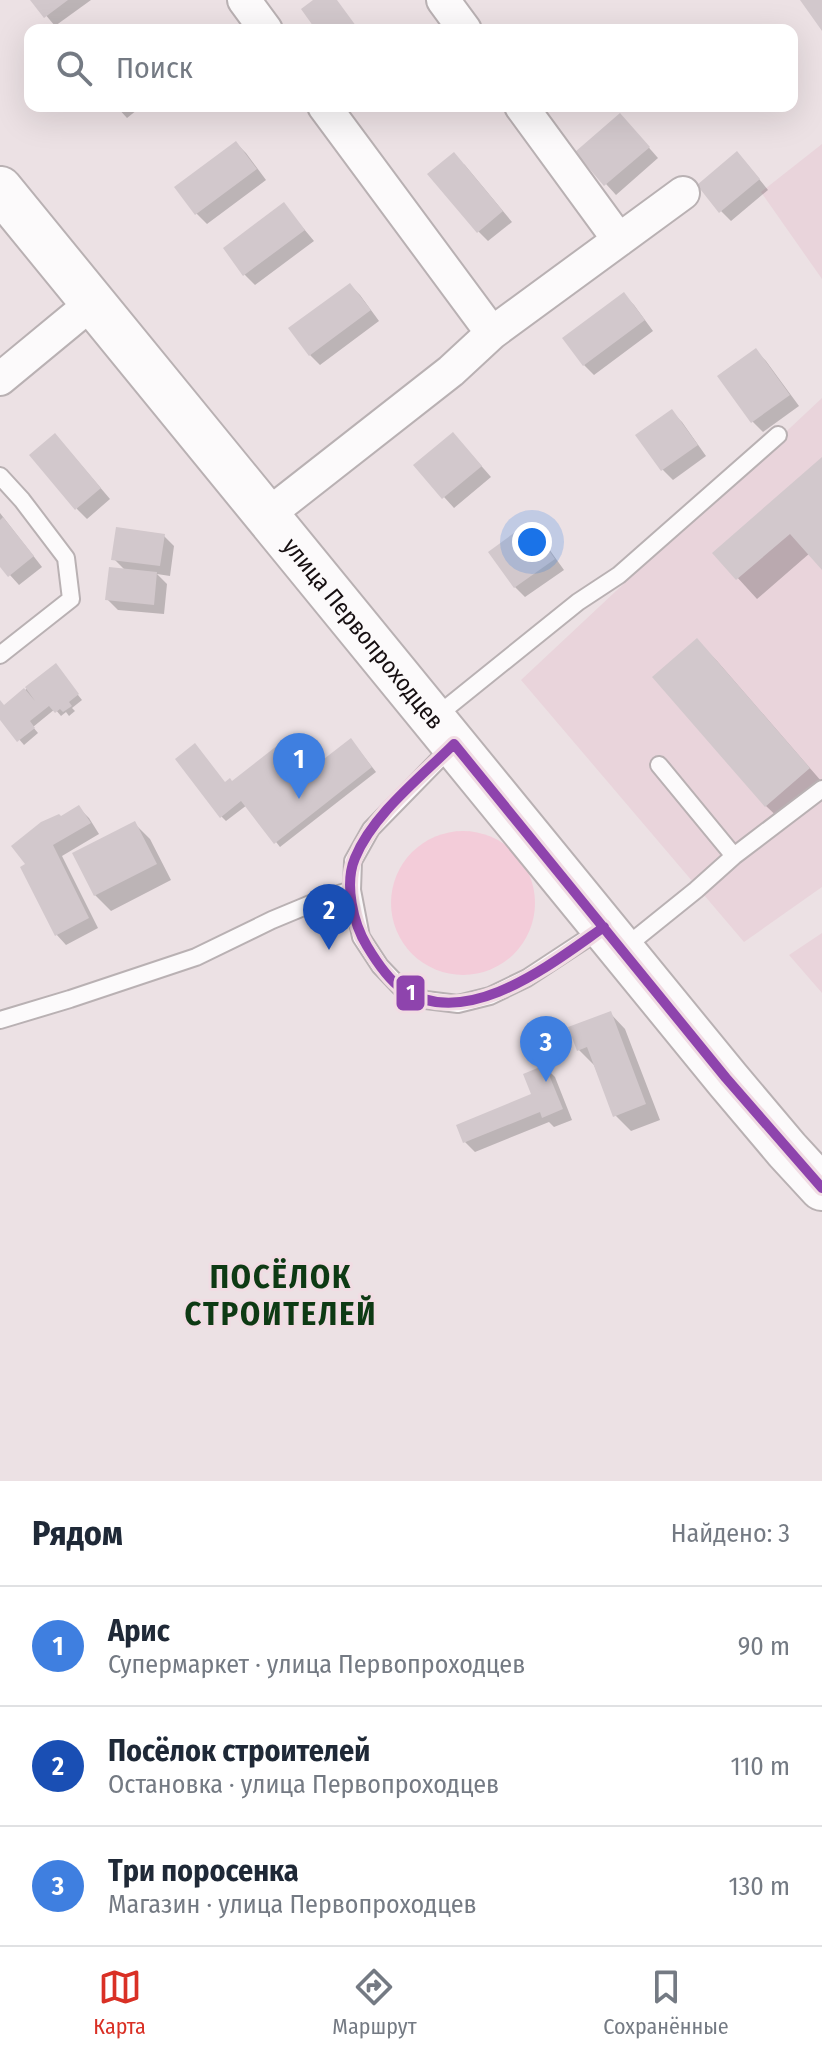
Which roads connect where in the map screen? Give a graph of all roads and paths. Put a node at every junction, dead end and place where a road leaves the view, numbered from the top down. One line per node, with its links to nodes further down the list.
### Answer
1 (244, 0): 3 (street)
2 (443, 0): 4 (street)
3 (262, 24)
4 (461, 24)
5 (328, 112): 11 (street)
6 (525, 112): 9 (street)
7 (0, 189): 10 (street, улица Первопроходцев)
8 (683, 193): 9 (street)
9 (619, 240): 11 (street)
10 (92, 303): 12 (street); 15 (street, улица Первопроходцев)
11 (492, 333): 15 (street)
12 (0, 379)
13 (778, 435): 17 (lane)
14 (0, 476): 16 (lane)
15 (266, 516): 17 (street, улица Первопроходцев)
16 (0, 655)
17 (444, 731): 21 (lane); 22 (street, улица Первопроходцев)
18 (659, 765): 20 (lane)
19 (822, 789): 20 (lane)
20 (734, 856): 22 (lane)
21 (352, 890): 22 (lane); 23 (lane)
22 (613, 938): 24 (street, улица Первопроходцев)
23 (0, 1020)
24 (822, 1188)

